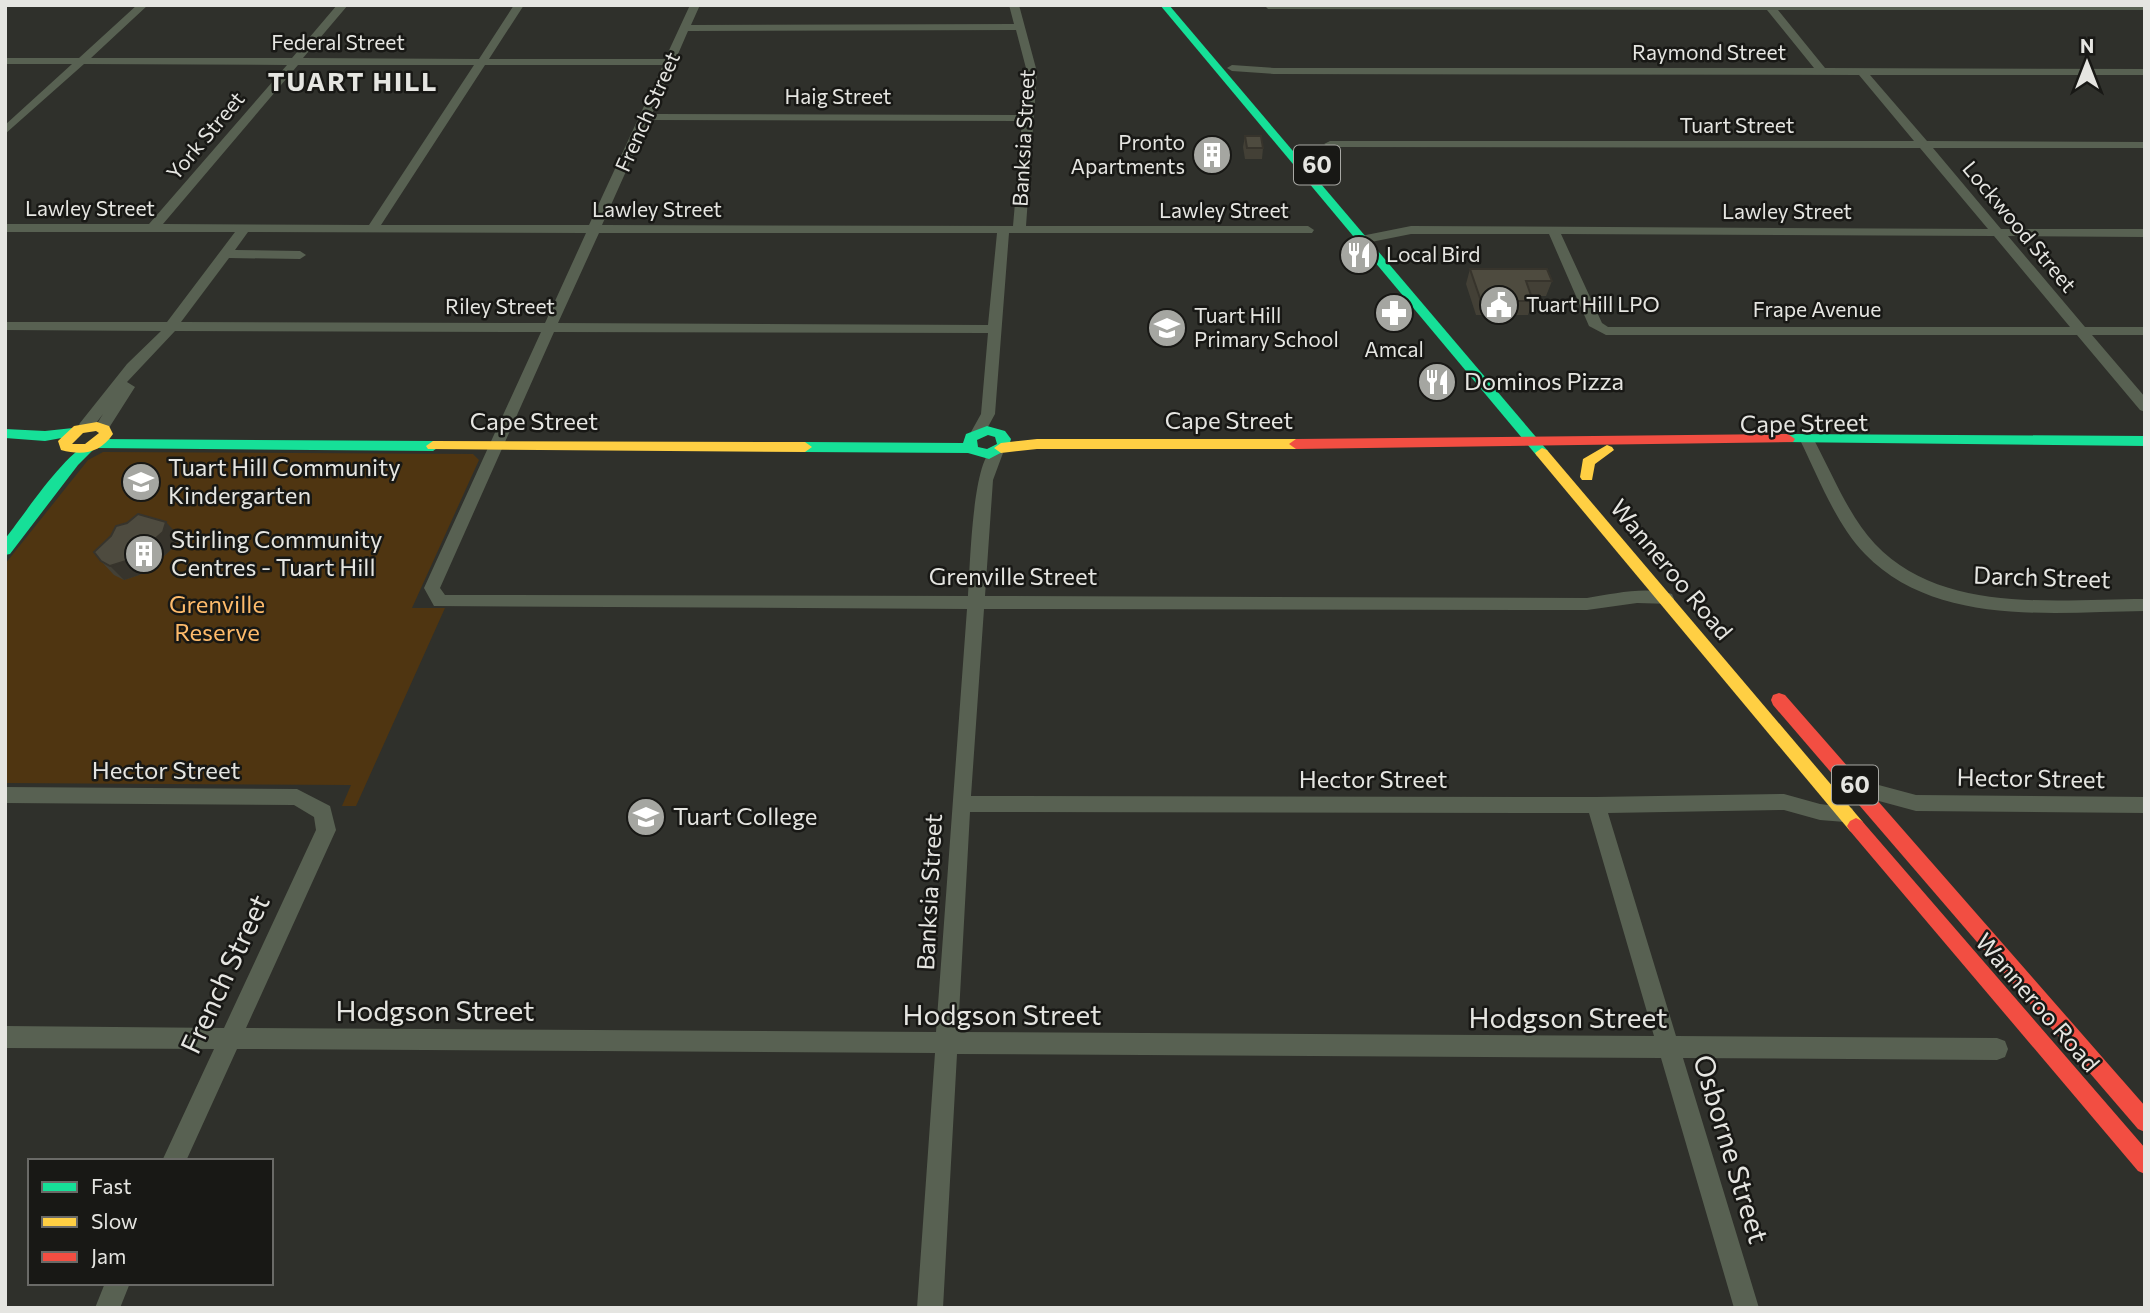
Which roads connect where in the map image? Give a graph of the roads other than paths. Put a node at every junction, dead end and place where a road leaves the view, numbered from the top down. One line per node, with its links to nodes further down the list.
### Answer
1 (143, 5): 14 (street)
2 (343, 5): 15 (street, York Street)
3 (519, 5): 16 (street)
4 (695, 5): 12 (street, French Street)
5 (1014, 5): 11 (street, Banksia Street)
6 (1164, 5): 42 (main road, Wanneroo Road / 60)
7 (1178, 5): 18 (main road, 60)
8 (1268, 6): 9 (street)
9 (1770, 7): 10 (street); 20 (street)
10 (2145, 7)
11 (1020, 27): 12 (street); 25 (street, Banksia Street)
12 (684, 29): 17 (street, French Street)
13 (5, 61): 14 (street, Federal Street)
14 (82, 61): 15 (street, Federal Street); 26 (street)
15 (295, 62): 16 (street, Federal Street); 31 (street, York Street)
16 (482, 62): 17 (street, Federal Street); 32 (street)
17 (671, 62): 24 (street, French Street)
18 (1232, 68): 19 (street, Raymond Street); 23 (main road, 60)
19 (1274, 71): 20 (street, Raymond Street); 23 (street, Raymond Street)
20 (1822, 72): 21 (street, Raymond Street)
21 (1863, 72): 22 (street, Raymond Street); 28 (street, Lockwood Street)
22 (2145, 72)
23 (1245, 83): 41 (main road, 60)
24 (646, 117): 25 (street, Haig Street); 34 (street, French Street)
25 (1029, 118): 38 (street, Banksia Street)
26 (5, 131)
27 (1330, 144): 28 (street, Tuart Street)
28 (1925, 145): 29 (street, Tuart Street); 39 (street, Lockwood Street)
29 (2145, 145)
30 (5, 228): 31 (street, Lawley Street)
31 (153, 228): 33 (street, Lawley Street)
32 (373, 228): 33 (street, Lawley Street); 34 (street, Lawley Street)
33 (244, 229): 43 (street)
34 (596, 229): 37 (street, Lawley Street); 49 (street, French Street)
35 (1308, 230): 38 (street, Lawley Street)
36 (1553, 230): 39 (street, Lawley Street); 41 (street, Lawley Street); 52 (street, Frape Avenue)
37 (1003, 231): 38 (street, Lawley Street); 50 (street, Banksia Street)
38 (1019, 231)
39 (2000, 232): 40 (street, Lawley Street); 52 (street, Lockwood Street)
40 (2145, 233)
41 (1383, 240): 42 (street, Lawley Street); 45 (main road, 60)
42 (1364, 244): 45 (main road, Wanneroo Road / 60)
43 (224, 254): 44 (street); 48 (street)
44 (300, 255)
45 (1431, 323): 53 (main road, Wanneroo Road / 60)
46 (1457, 325): 53 (main road)
47 (5, 326): 48 (street, Riley Street)
48 (172, 327): 49 (street, Riley Street); 59 (street)
49 (549, 328): 50 (street, Riley Street); 60 (street, French Street)
50 (994, 329): 55 (street, Banksia Street)
51 (2145, 331): 52 (street, Frape Avenue)
52 (2083, 332): 54 (street, Lockwood Street)
53 (1467, 366): 56 (main road, Wanneroo Road / 60)
54 (2145, 407)
55 (988, 414): 64 (street, Banksia Street); 65 (street, Banksia Street)
56 (1512, 419): 61 (main road); 68 (main road, Wanneroo Road / 60)
57 (1542, 427): 71 (main road)
58 (5, 433): 59 (main road, Cape Street)
59 (85, 438): 60 (main road, Cape Street); 62 (main road, Cape Street); 73 (main road); 74 (main road)
60 (498, 439): 64 (main road, Cape Street); 77 (street, French Street)
61 (1483, 440): 67 (main road, Cape Street); 68 (main road, Cape Street)
62 (5, 441)
63 (2145, 441): 66 (main road, Cape Street)
64 (974, 442): 65 (main road, Cape Street); 65 (main road, Cape Street); 72 (street, Banksia Street)
65 (999, 442): 67 (main road, Cape Street); 72 (street, Banksia Street)
66 (1808, 442): 69 (main road, Cape Street); 70 (main road, Cape Street); 71 (main road, Cape Street); 80 (street, Darch Street)
67 (1464, 444): 68 (main road, Cape Street)
68 (1534, 445): 71 (main road, Cape Street); 75 (main road, Wanneroo Road / 60)
69 (1607, 450): 71 (main road, Cape Street); 71 (main road)
70 (2145, 450)
71 (1564, 452)
72 (985, 480): 78 (street, Banksia Street)
73 (5, 534)
74 (5, 550)
75 (1640, 568): 76 (main road, Wanneroo Road / 60); 79 (street, Grenville Street)
76 (1667, 600): 79 (street, Grenville Street); 82 (main road, Wanneroo Road / 60)
77 (440, 601): 78 (street, Grenville Street)
78 (977, 601): 79 (street, Grenville Street); 87 (street, Banksia Street)
79 (1587, 604)
80 (2145, 605)
81 (1767, 686): 83 (main road, Wanneroo Road / 60)
82 (1811, 771): 85 (street); 91 (main road, Wanneroo Road / 60)
83 (1857, 788): 86 (street, Hector Street); 92 (main road, Wanneroo Road / 60)
84 (5, 794): 90 (street, Hector Street)
85 (1784, 802): 89 (street, Hector Street); 91 (street, Hector Street)
86 (1916, 803): 88 (street, Hector Street); 92 (street)
87 (961, 804): 89 (street, Hector Street); 95 (street, Banksia Street)
88 (2145, 805)
89 (1596, 806): 96 (street, Osborne Street)
90 (323, 812): 94 (street, French Street)
91 (1847, 814): 100 (main road, Wanneroo Road / 60)
92 (1904, 844): 98 (main road, Wanneroo Road / 60)
93 (5, 1037): 94 (street, Hodgson Street)
94 (230, 1039): 95 (street, Hodgson Street); 99 (street, French Street)
95 (947, 1045): 96 (street, Hodgson Street); 103 (street, Banksia Street)
96 (1670, 1048): 97 (street, Hodgson Street); 104 (street, Osborne Street)
97 (1997, 1049)
98 (2145, 1122)
99 (175, 1159)
100 (2145, 1164)
101 (117, 1285): 102 (street)
102 (107, 1308)
103 (930, 1308)
104 (1747, 1308)

